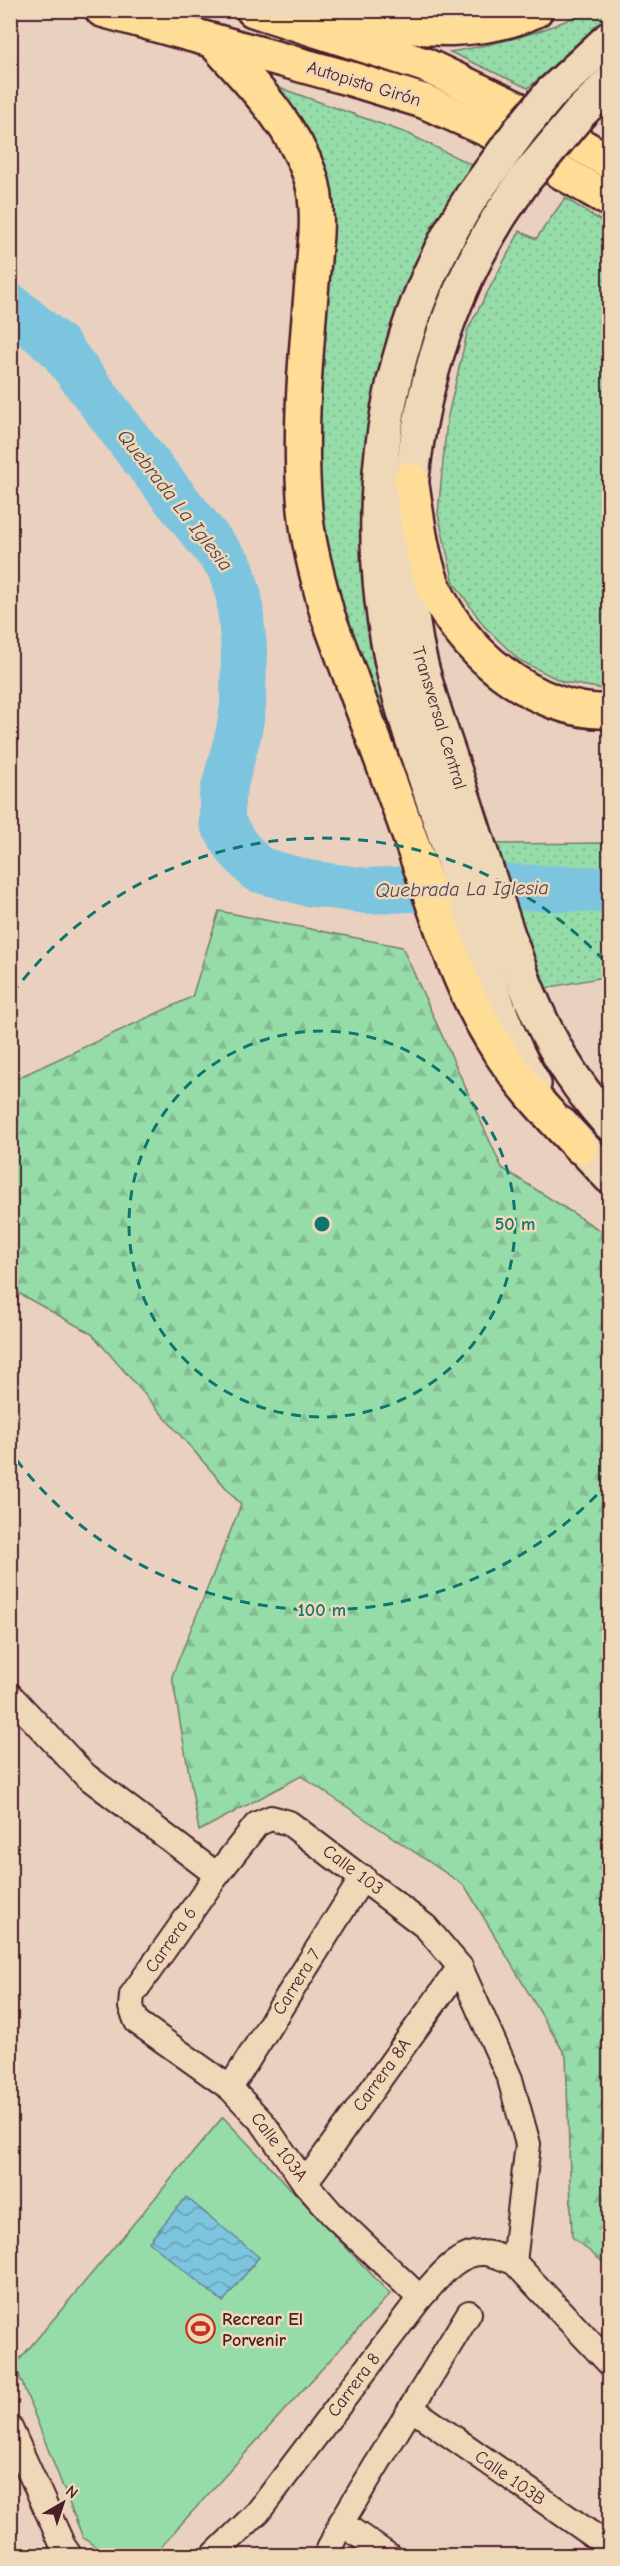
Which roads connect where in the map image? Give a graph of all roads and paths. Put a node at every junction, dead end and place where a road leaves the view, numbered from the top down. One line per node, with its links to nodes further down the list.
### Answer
1 (102, 10): 5 (highway, Autopista Girón)
2 (536, 10): 3 (highway)
3 (259, 12): 7 (highway, Autopista Girón)
4 (609, 39): 11 (main road, Transversal Central, bridge)
5 (213, 41): 8 (highway, Autopista Girón); 12 (highway)
6 (609, 83): 9 (main road, Transversal Central, bridge)
7 (609, 162)
8 (609, 200)
9 (411, 479): 10 (highway); 11 (main road, Transversal Central)
10 (609, 711)
11 (464, 845): 12 (main road)
12 (477, 938): 13 (main road); 14 (highway)
13 (609, 1124)
14 (580, 1147): 15 (main road)
15 (609, 1178)
16 (10, 1695): 17 (street)
17 (218, 1875): 18 (street, Calle 103); 20 (street, Carrera 6)
18 (363, 1877): 19 (street, Calle 103); 21 (street, Carrera 7)
19 (460, 1967): 22 (street, Carrera 8A); 23 (street, Calle 103)
20 (131, 2007): 21 (street, Calle 103A)
21 (230, 2088): 22 (street, Calle 103A)
22 (305, 2183): 24 (street, Calle 103A)
23 (514, 2262): 24 (street, Carrera 8); 26 (street)
24 (420, 2298): 32 (street, Carrera 8)
25 (469, 2313): 27 (street)
26 (609, 2364)
27 (411, 2408): 29 (street); 30 (street, Calle 103B)
28 (10, 2428): 31 (street)
29 (341, 2523): 33 (street); 34 (street)
30 (609, 2547)
31 (66, 2551)
32 (213, 2556)
33 (326, 2556)
34 (389, 2556)

